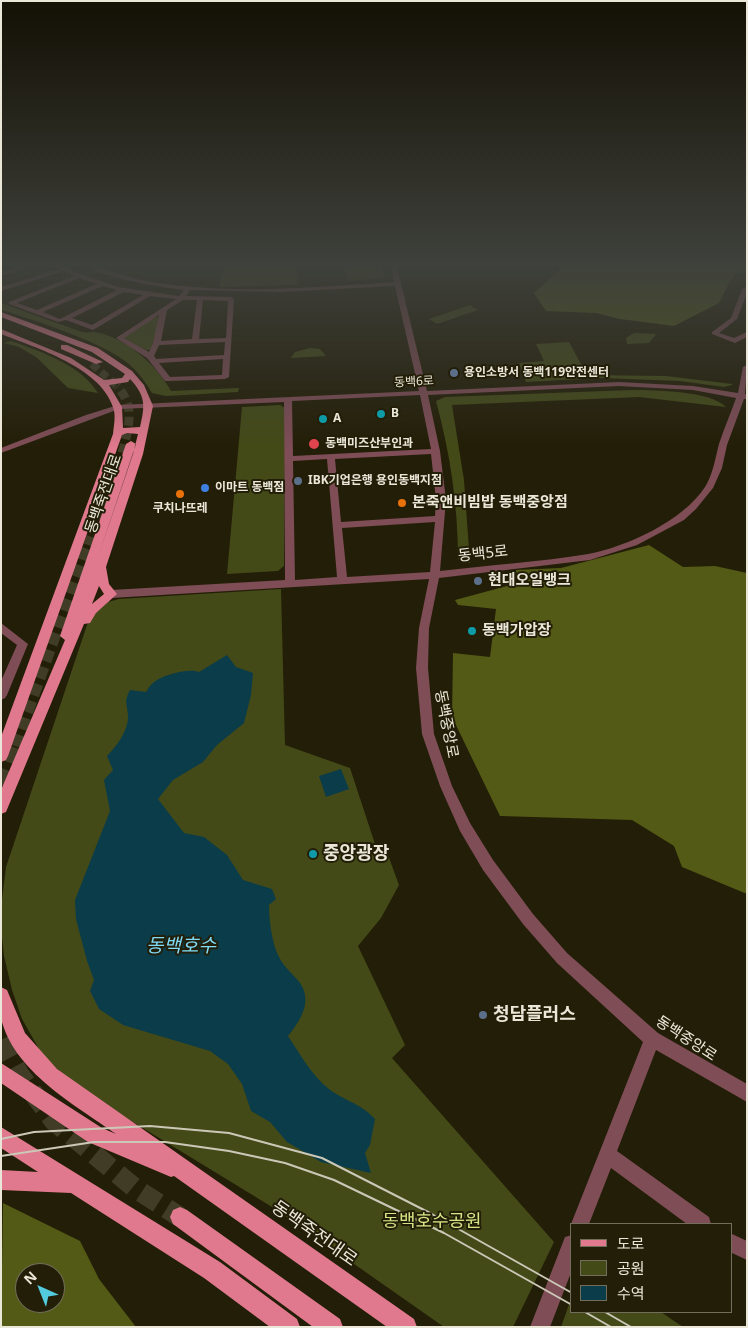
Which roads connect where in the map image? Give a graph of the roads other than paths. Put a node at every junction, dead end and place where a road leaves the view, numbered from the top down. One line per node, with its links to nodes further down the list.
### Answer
1 (6, 325): 18 (main road)
2 (30, 325): 20 (main road)
3 (74, 325): 4 (street)
4 (98, 325)
5 (139, 325): 17 (street)
6 (161, 325): 15 (street)
7 (196, 325): 14 (street)
8 (230, 325): 13 (street)
9 (407, 325): 22 (street, 동백중앙로)
10 (725, 325): 12 (street)
11 (1, 331): 21 (main road)
12 (747, 334)
13 (229, 340): 14 (street); 16 (street)
14 (194, 341): 15 (street)
15 (157, 343): 17 (street)
16 (227, 357): 17 (street); 17 (street)
17 (152, 358)
18 (96, 363)
19 (747, 367): 23 (street, 동백5로)
20 (129, 373): 21 (main road); 25 (main road)
21 (100, 382): 26 (main road)
22 (423, 392): 23 (street, 동백6로); 24 (street, 동백6로); 31 (street, 동백중앙로)
23 (744, 396): 37 (street, 동백5로)
24 (288, 400): 25 (street, 동백6로); 33 (street)
25 (149, 406): 26 (street, 동백6로); 28 (main road, 동백죽전대로)
26 (118, 407): 27 (main road, 동백죽전대로); 30 (street, 동백6로)
27 (118, 434): 28 (main road); 44 (main road, 동백죽전대로)
28 (143, 434): 36 (main road, 동백죽전대로)
29 (131, 444): 45 (main road, 동백죽전대로)
30 (1, 451)
31 (436, 451): 32 (street); 34 (street, 동백중앙로)
32 (331, 457): 33 (street); 35 (street)
33 (289, 459): 39 (street)
34 (439, 519): 35 (street); 37 (street, 동백중앙로)
35 (337, 525): 38 (street)
36 (102, 559): 40 (main road); 42 (main road, 동백죽전대로)
37 (435, 575): 38 (street, 동백5로); 48 (street, 동백중앙로)
38 (342, 581): 39 (street, 동백5로)
39 (290, 584): 40 (street, 동백5로)
40 (112, 594): 42 (main road)
41 (1, 627): 43 (street)
42 (70, 646): 45 (main road, 동백죽전대로)
43 (1, 695)
44 (1, 756)
45 (22, 760): 46 (main road, 동백죽전대로)
46 (1, 807)
47 (1, 996): 53 (main road)
48 (652, 1038): 50 (street, 동백중앙로); 52 (street)
49 (1, 1072): 53 (main road)
50 (747, 1094)
51 (1, 1137): 55 (main road)
52 (607, 1154): 57 (street); 58 (street)
53 (196, 1178): 64 (main road, 동백죽전대로)
54 (1, 1180): 55 (main road)
55 (72, 1183): 62 (main road)
56 (180, 1217): 63 (main road)
57 (580, 1223)
58 (701, 1223)
59 (733, 1244): 61 (street)
60 (570, 1249): 65 (street)
61 (747, 1251)
62 (289, 1327)
63 (332, 1327)
64 (406, 1327)
65 (540, 1327)

